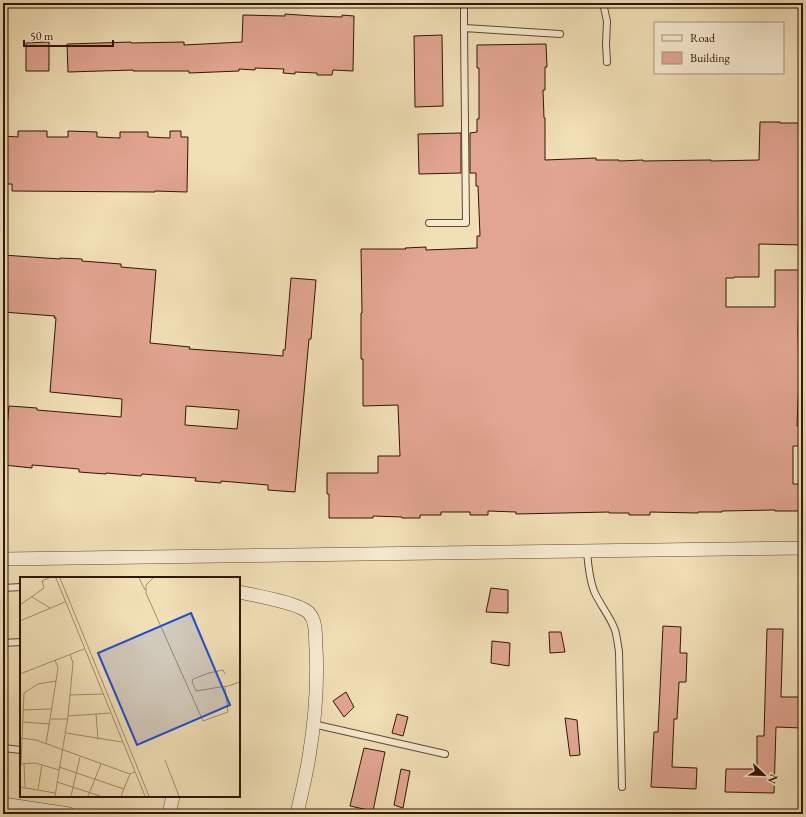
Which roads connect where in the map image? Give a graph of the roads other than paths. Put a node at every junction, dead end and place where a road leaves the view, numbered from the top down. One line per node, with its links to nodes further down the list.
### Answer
1 (603, 3): 5 (lane)
2 (464, 10): 3 (lane)
3 (464, 28): 4 (lane); 6 (lane)
4 (560, 34)
5 (607, 62)
6 (429, 223)
7 (803, 548): 8 (street)
8 (586, 551): 9 (street); 19 (lane)
9 (3, 559)
10 (3, 588): 11 (lane)
11 (20, 588)
12 (240, 592): 15 (street)
13 (3, 642): 14 (lane)
14 (20, 642)
15 (313, 724): 18 (lane); 24 (street)
16 (3, 748): 17 (lane)
17 (20, 750)
18 (445, 754)
19 (622, 787)
20 (173, 797): 23 (street)
21 (3, 804): 22 (street)
22 (69, 814)
23 (169, 814)
24 (297, 814)

